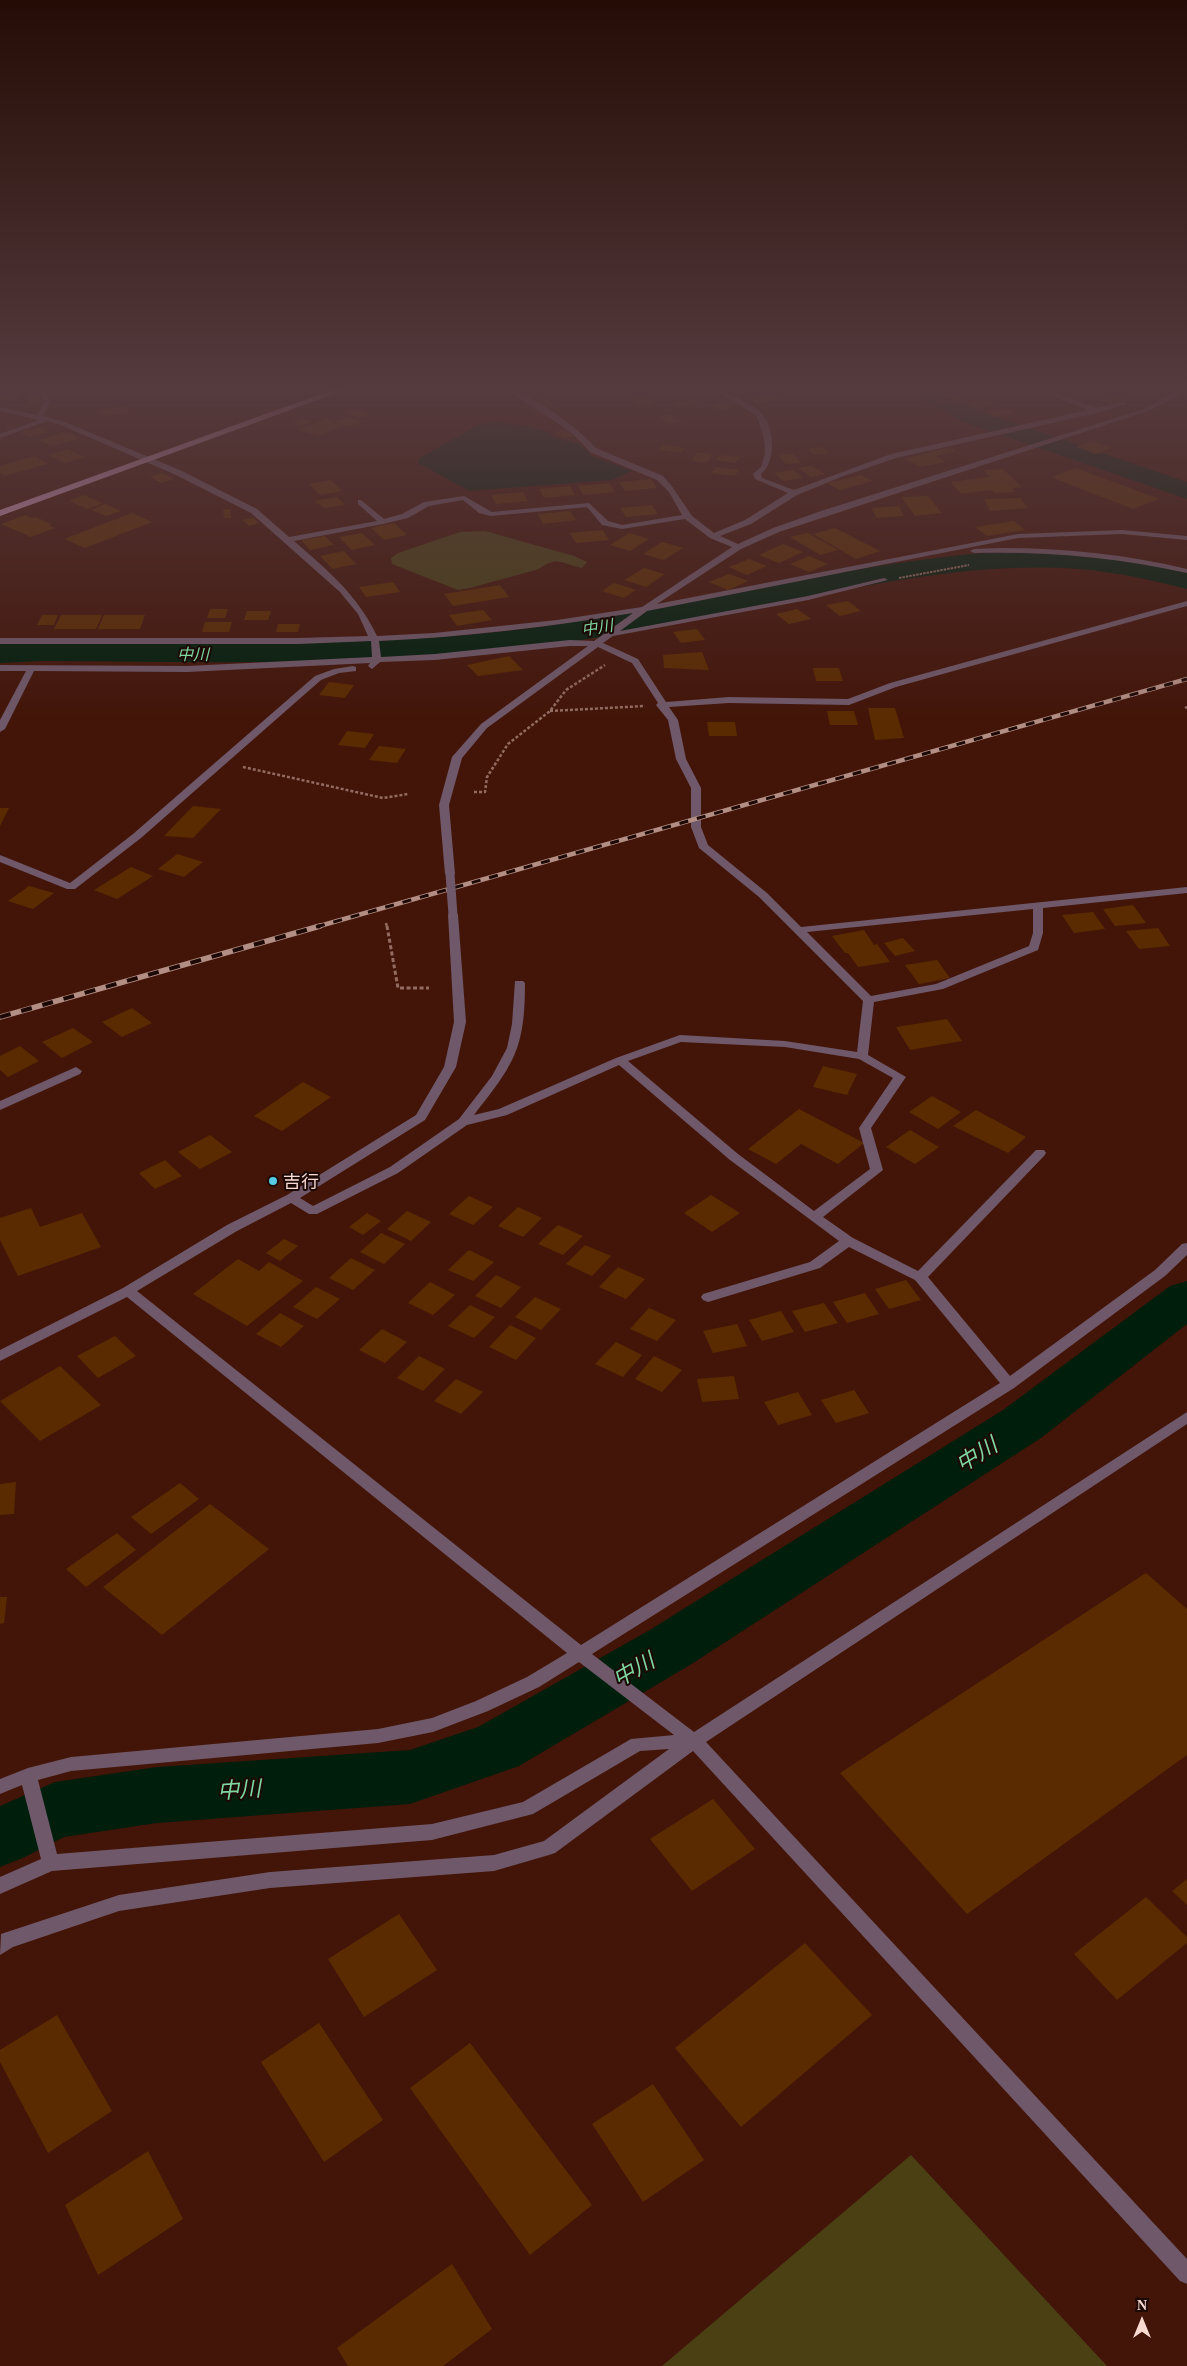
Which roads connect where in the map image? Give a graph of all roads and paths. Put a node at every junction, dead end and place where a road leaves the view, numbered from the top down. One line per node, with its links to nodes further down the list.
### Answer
1 (35, 500): 9 (highway)
2 (232, 500): 14 (street)
3 (449, 500): 11 (street)
4 (467, 500): 10 (street)
5 (678, 500): 10 (street)
6 (782, 500): 12 (street)
7 (863, 500): 15 (street)
8 (361, 502): 11 (street)
9 (0, 513)
10 (688, 516): 12 (street)
11 (383, 522): 14 (street)
12 (713, 536): 15 (street)
13 (1187, 538): 16 (street)
14 (287, 540): 23 (street)
15 (738, 547): 21 (street)
16 (944, 551): 18 (street); 21 (street)
17 (978, 565): 19 (path)
18 (1187, 571)
19 (884, 580): 22 (street)
20 (1187, 603): 30 (street)
21 (644, 609): 22 (street); 23 (street)
22 (611, 635): 25 (street)
23 (374, 640): 24 (street); 26 (street)
24 (0, 641)
25 (599, 644): 26 (street); 27 (street); 50 (street, bridge)
26 (376, 658): 28 (street); 33 (street)
27 (635, 661): 30 (street); 31 (path)
28 (32, 667): 29 (street); 32 (street)
29 (0, 668)
30 (661, 705): 31 (path); 40 (street)
31 (550, 711): 34 (path)
32 (0, 728)
33 (222, 762): 35 (path); 36 (street)
34 (474, 792)
35 (408, 794)
36 (0, 858)
37 (1187, 890): 38 (street)
38 (1038, 906): 40 (street); 43 (street)
39 (386, 923): 42 (path)
40 (800, 930): 43 (street)
41 (519, 983): 48 (street)
42 (429, 988)
43 (869, 1000): 44 (street)
44 (862, 1056): 45 (street); 51 (street)
45 (620, 1060): 48 (street); 51 (street)
46 (76, 1071): 47 (street)
47 (0, 1106)
48 (463, 1122): 50 (street)
49 (1040, 1153): 54 (street)
50 (291, 1198): 55 (street)
51 (814, 1217): 52 (street)
52 (848, 1240): 54 (street); 56 (street)
53 (1187, 1247): 58 (street)
54 (920, 1276): 58 (street)
55 (128, 1291): 57 (street); 60 (street)
56 (708, 1298)
57 (2, 1354)
58 (1009, 1384): 60 (street)
59 (1187, 1417): 61 (street)
60 (582, 1655): 61 (street); 62 (street)
61 (694, 1741): 64 (street); 66 (street); 67 (street)
62 (30, 1780): 63 (street); 64 (street)
63 (0, 1787)
64 (50, 1857): 65 (street)
65 (0, 1886)
66 (0, 1946)
67 (1187, 2274)

